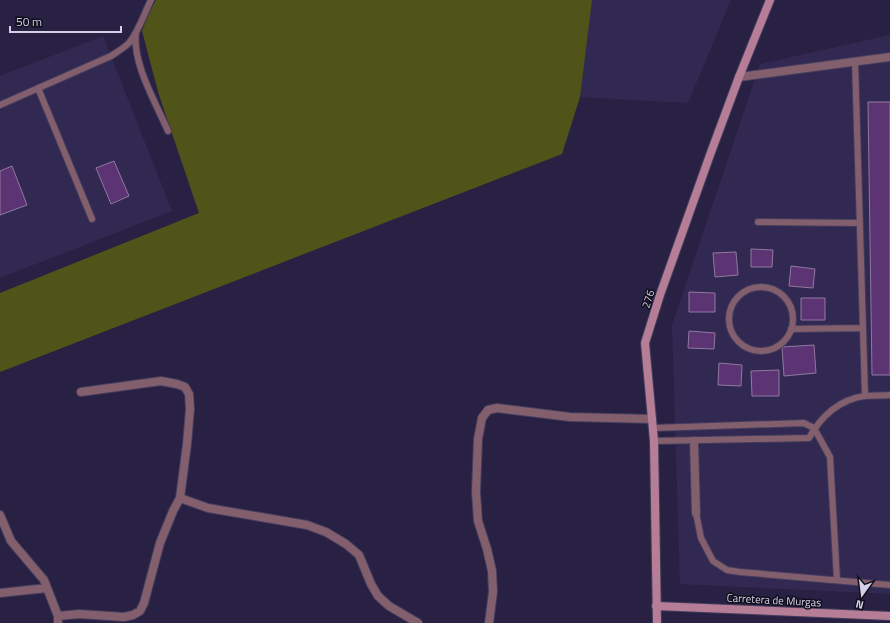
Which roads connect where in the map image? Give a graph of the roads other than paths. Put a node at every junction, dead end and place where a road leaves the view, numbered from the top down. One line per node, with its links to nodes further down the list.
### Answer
1 (151, 0): 3 (lane)
2 (770, 0): 6 (main road, 276)
3 (137, 29): 7 (lane); 9 (lane)
4 (890, 57): 5 (street)
5 (855, 61): 6 (street); 12 (lane)
6 (739, 77): 18 (main road, 276)
7 (38, 88): 8 (lane); 10 (lane)
8 (0, 104)
9 (168, 131)
10 (92, 219)
11 (758, 222): 12 (lane)
12 (860, 224): 13 (lane)
13 (863, 328): 14 (lane); 17 (lane)
14 (791, 330): 14 (lane)
15 (81, 392): 22 (street)
16 (890, 395): 17 (lane)
17 (865, 396): 19 (lane)
18 (652, 424): 19 (lane); 20 (main road, 276); 33 (street)
19 (814, 428): 21 (lane); 25 (lane)
20 (654, 441): 21 (lane); 29 (main road, 276)
21 (694, 441): 23 (street)
22 (180, 498): 31 (street); 32 (street)
23 (696, 513): 25 (lane)
24 (0, 515): 27 (street)
25 (837, 580): 26 (lane)
26 (890, 585)
27 (47, 588): 28 (street); 31 (street)
28 (0, 593)
29 (656, 606): 30 (main road, Carretera de Murgas); 34 (main road, 276)
30 (890, 616)
31 (58, 619)
32 (418, 623)
33 (489, 623)
34 (657, 623)

